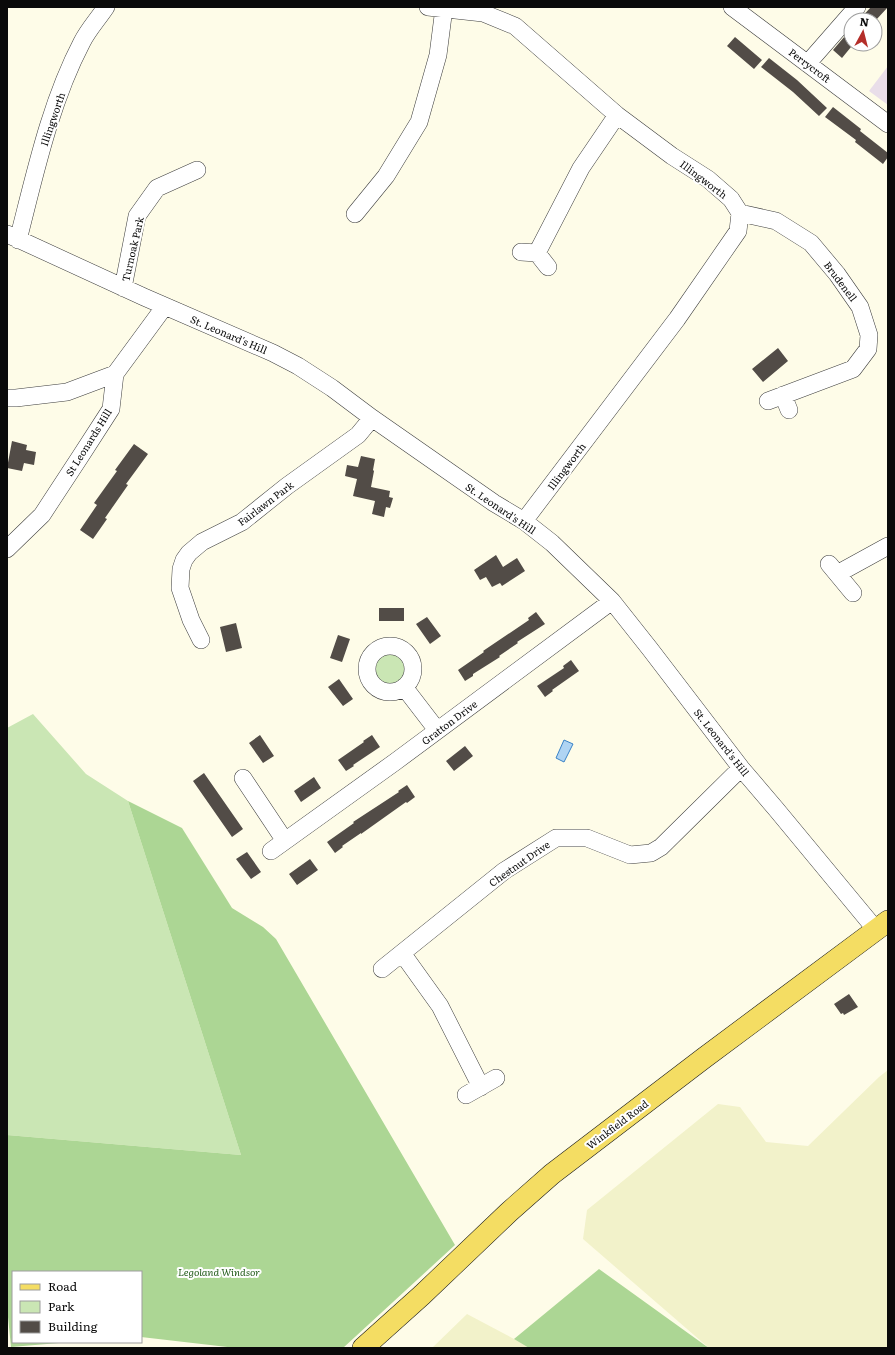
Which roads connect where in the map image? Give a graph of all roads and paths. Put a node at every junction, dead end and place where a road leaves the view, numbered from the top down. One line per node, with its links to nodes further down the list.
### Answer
1 (106, 7): 11 (street, Illingworth)
2 (436, 7): 6 (street, Illingworth); 10 (street)
3 (732, 7): 5 (street, Perrycroft)
4 (857, 7): 5 (street)
5 (808, 63): 7 (street, Perrycroft)
6 (617, 115): 9 (street, Illingworth); 12 (street)
7 (888, 124)
8 (197, 170): 13 (street, Turnoak Park)
9 (740, 213): 17 (street, Brudenell); 19 (street, Illingworth)
10 (355, 214)
11 (12, 237): 13 (street, St. Leonard's Hill)
12 (548, 267)
13 (123, 288): 14 (street, St. Leonard's Hill)
14 (165, 306): 15 (street, St Leonards Hill); 18 (street, St. Leonard's Hill)
15 (115, 374): 16 (street); 21 (street, St Leonards Hill)
16 (7, 398)
17 (780, 402)
18 (372, 418): 19 (street, St. Leonard's Hill); 24 (street, Fairlawn Park)
19 (524, 521): 23 (street, St. Leonard's Hill)
20 (888, 546): 22 (street)
21 (7, 549)
22 (853, 593)
23 (612, 601): 26 (street, Gratton Drive); 27 (street, St. Leonard's Hill)
24 (201, 640)
25 (404, 686): 26 (street)
26 (437, 730): 29 (street, Gratton Drive)
27 (740, 768): 31 (street, St. Leonard's Hill); 32 (street, Chestnut Drive)
28 (243, 778): 29 (street)
29 (285, 841): 30 (street, Gratton Drive)
30 (271, 852)
31 (882, 926): 35 (main road, Winkfield Road)
32 (402, 952): 33 (street, Chestnut Drive); 34 (street)
33 (382, 969)
34 (496, 1078)
35 (364, 1348)

